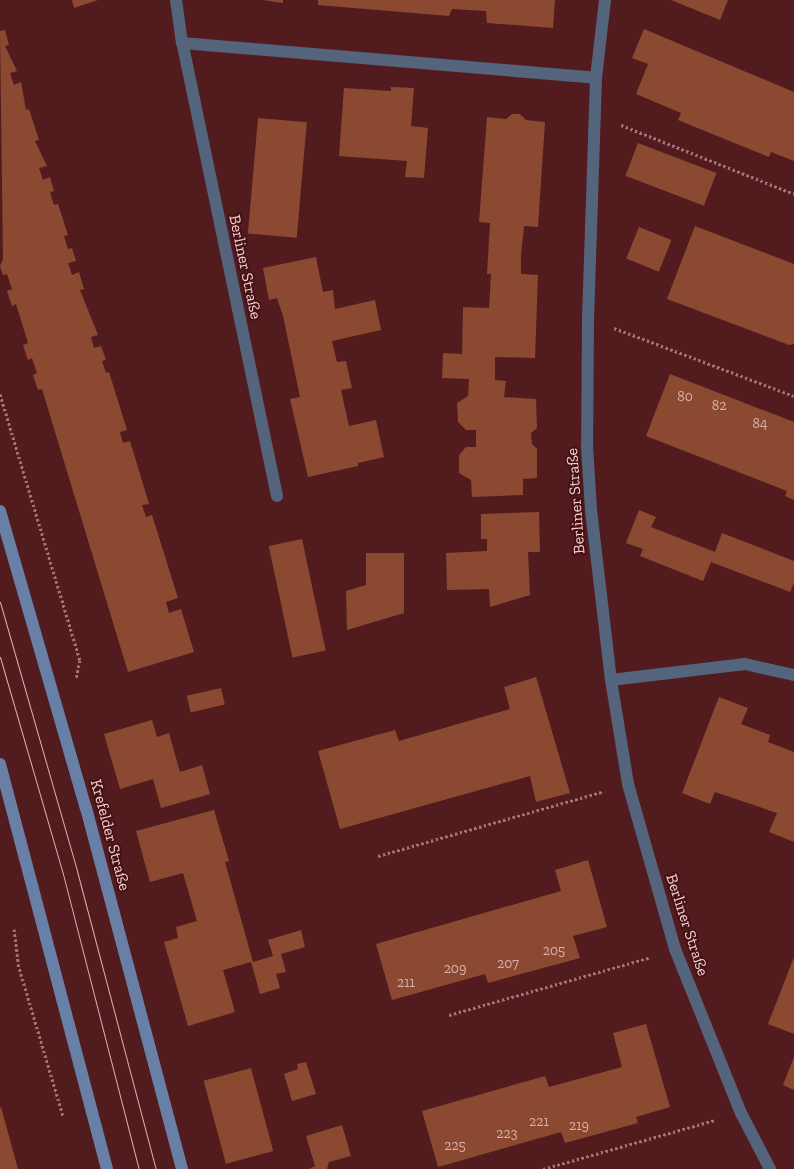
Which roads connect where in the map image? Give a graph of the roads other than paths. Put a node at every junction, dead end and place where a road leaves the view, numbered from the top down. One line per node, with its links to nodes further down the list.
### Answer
1 (176, 0): 3 (street, Berliner Straße)
2 (605, 0): 4 (street, Berliner Straße)
3 (182, 43): 4 (street); 5 (street, Berliner Straße)
4 (596, 78): 8 (street, Berliner Straße)
5 (277, 496)
6 (0, 511): 11 (main road, Krefelder Straße)
7 (794, 675): 8 (street)
8 (611, 680): 12 (street, Berliner Straße)
9 (0, 764): 10 (main road)
10 (107, 1169)
11 (182, 1169)
12 (770, 1169)

